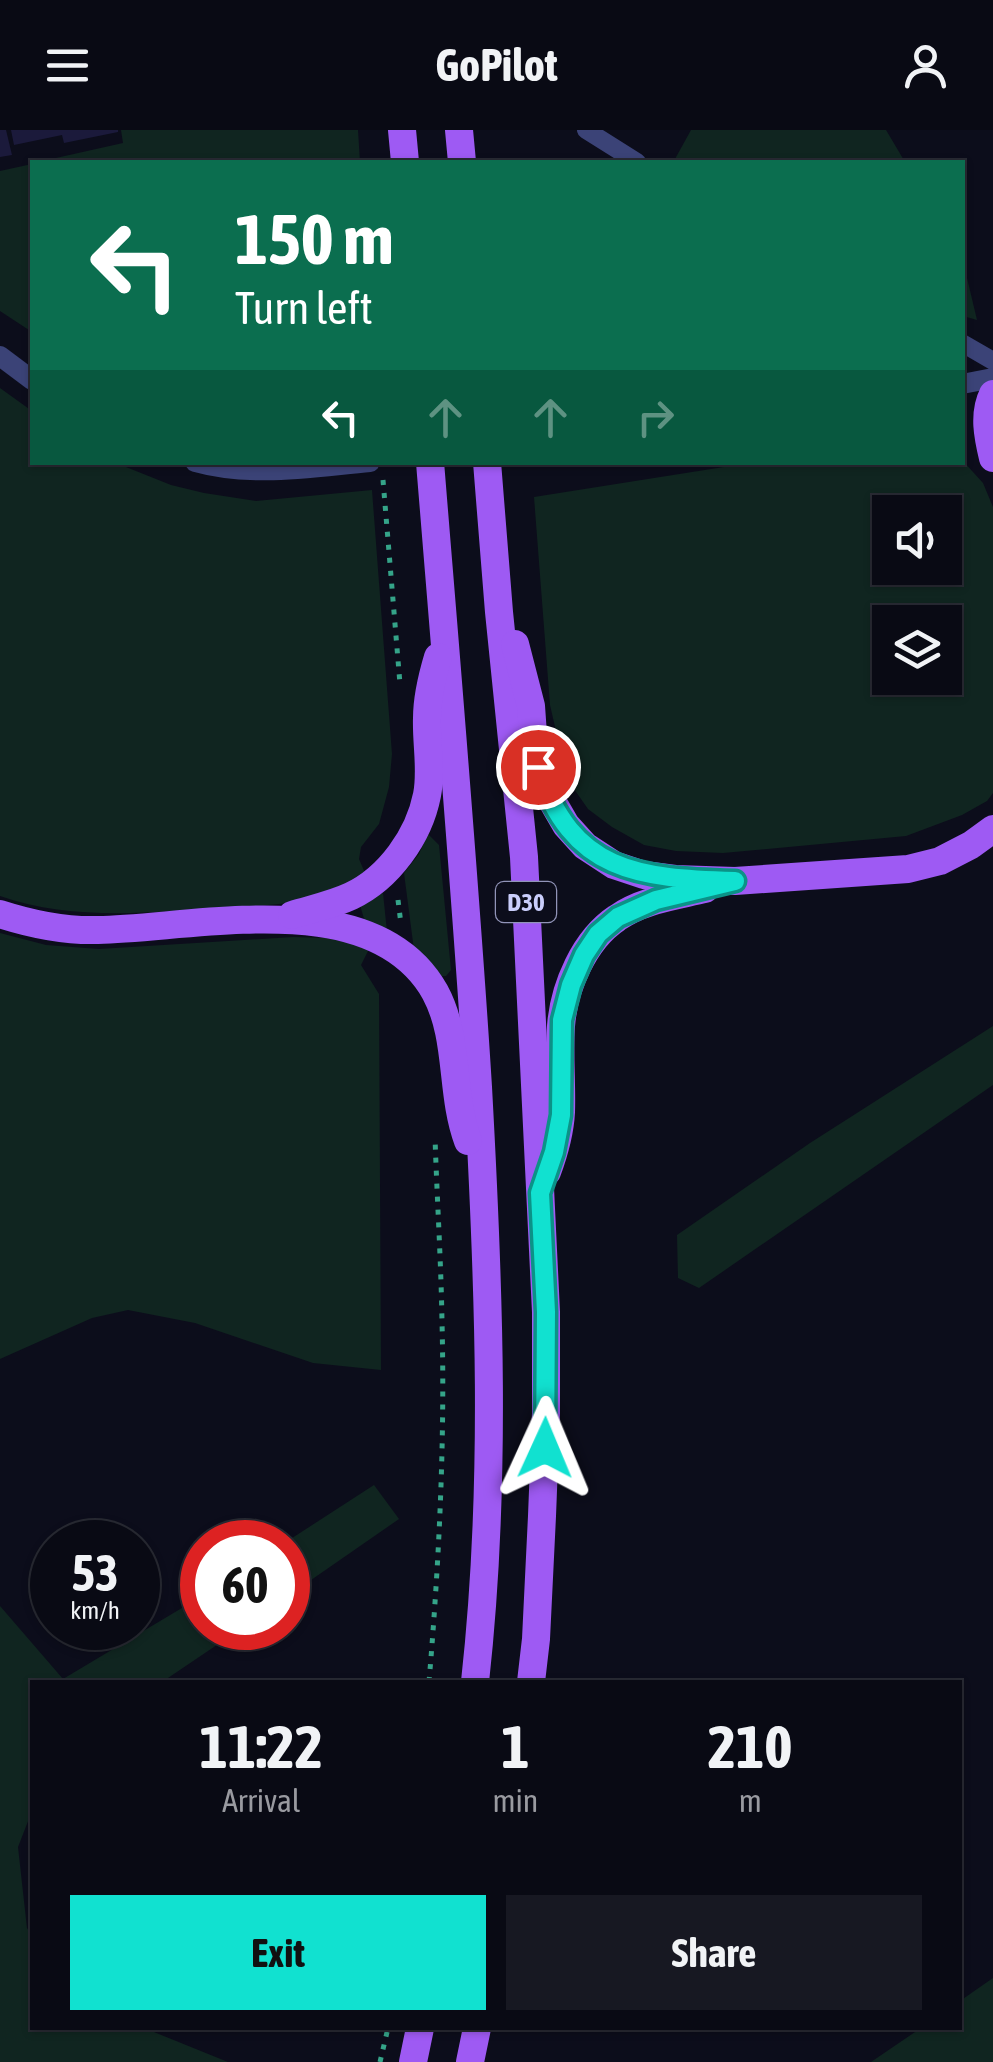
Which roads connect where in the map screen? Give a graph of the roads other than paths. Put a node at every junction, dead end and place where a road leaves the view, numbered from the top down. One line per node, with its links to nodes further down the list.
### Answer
1 (402, 130): 4 (main road)
2 (459, 130): 5 (main road)
3 (586, 130): 6 (lane)
4 (404, 160)
5 (462, 160)
6 (634, 160)
7 (965, 345): 9 (lane)
8 (0, 356): 10 (street)
9 (993, 362)
10 (30, 378)
11 (993, 378): 12 (street)
12 (965, 383)
13 (993, 394): 15 (main road)
14 (965, 442): 19 (main road)
15 (993, 458)
16 (209, 465): 20 (street)
17 (430, 465): 22 (main road, D30)
18 (487, 465): 21 (main road, D30)
19 (993, 466)
20 (376, 470)
21 (499, 612): 24 (main road); 28 (main road, D30)
22 (444, 637): 26 (main road); 27 (main road, D30)
23 (993, 829): 24 (main road)
24 (735, 881): 28 (main road)
25 (0, 914): 26 (main road)
26 (276, 919): 27 (main road)
27 (483, 1180): 29 (main road, D30)
28 (540, 1193): 30 (main road, D30)
29 (475, 1680)
30 (531, 1680)
31 (420, 2030): 33 (main road)
32 (477, 2030): 34 (main road)
33 (413, 2062)
34 (470, 2062)

